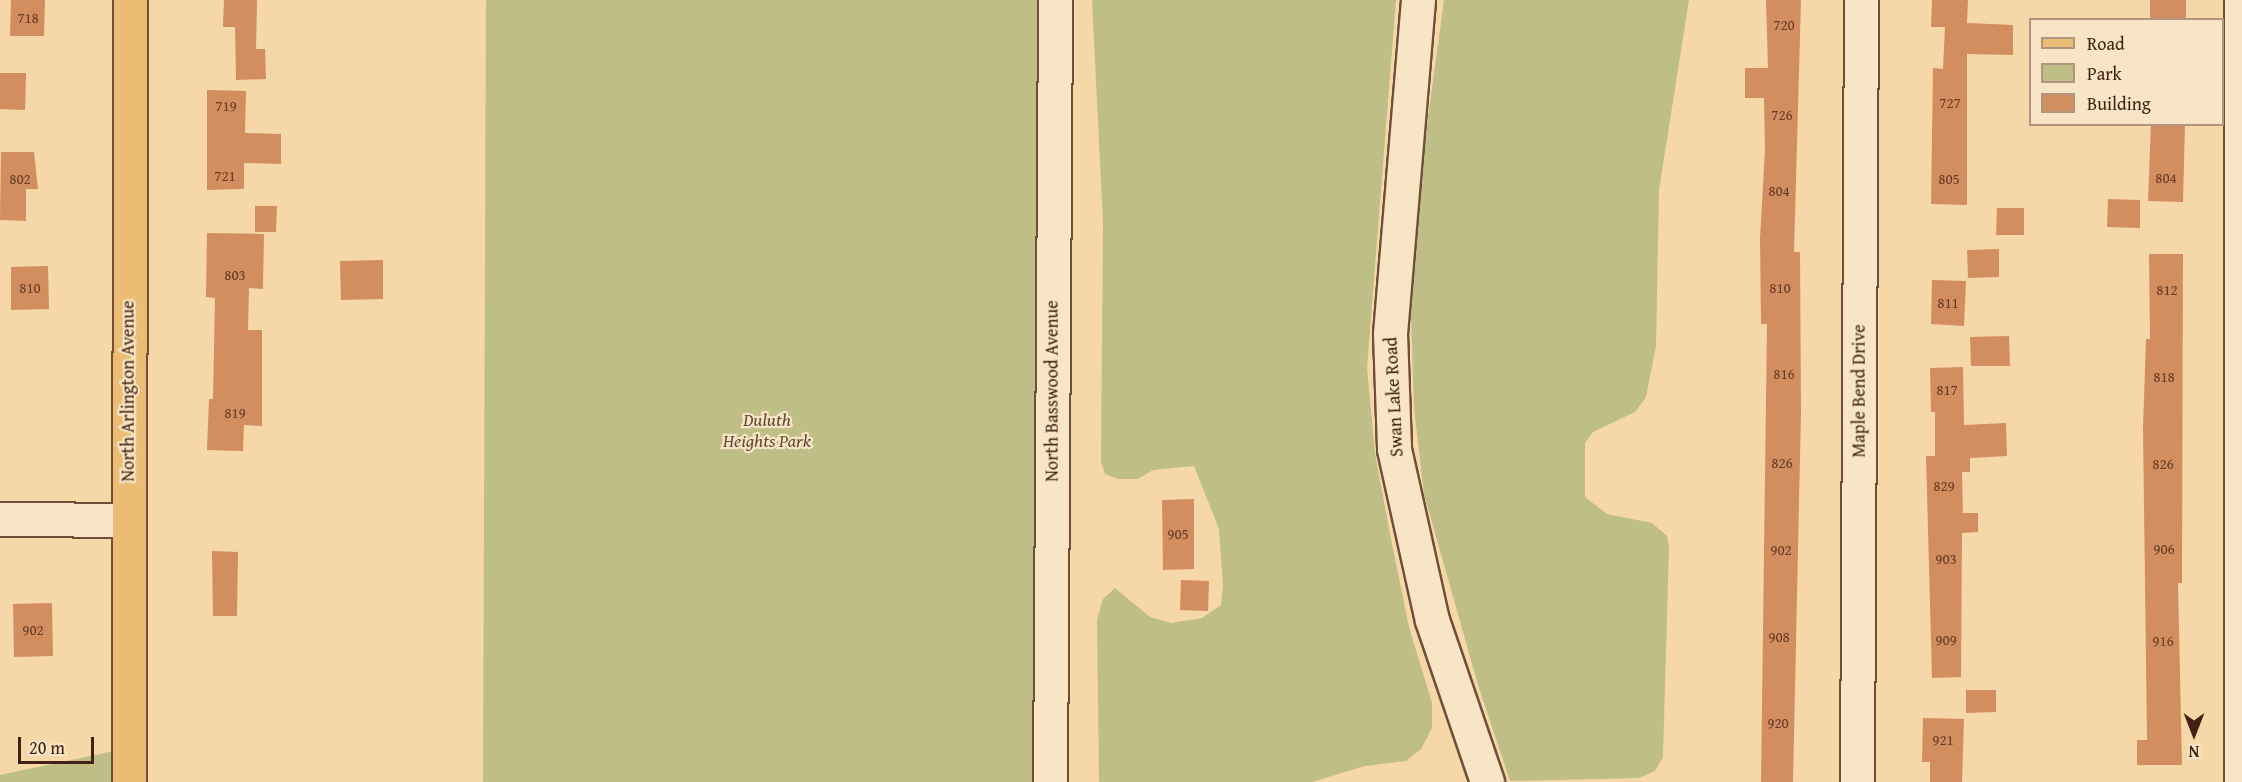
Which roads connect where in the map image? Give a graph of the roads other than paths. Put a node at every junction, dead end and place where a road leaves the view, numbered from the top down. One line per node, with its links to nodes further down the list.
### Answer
1 (130, 0): 7 (main road, North Arlington Avenue)
2 (1055, 0): 9 (street, North Basswood Avenue)
3 (1418, 0): 10 (street, Swan Lake Road)
4 (1861, 0): 11 (street, Maple Bend Drive)
5 (2241, 0): 12 (street)
6 (0, 519): 7 (street)
7 (128, 520): 8 (main road, North Arlington Avenue)
8 (129, 782)
9 (1050, 782)
10 (1487, 782)
11 (1857, 782)
12 (2241, 782)

